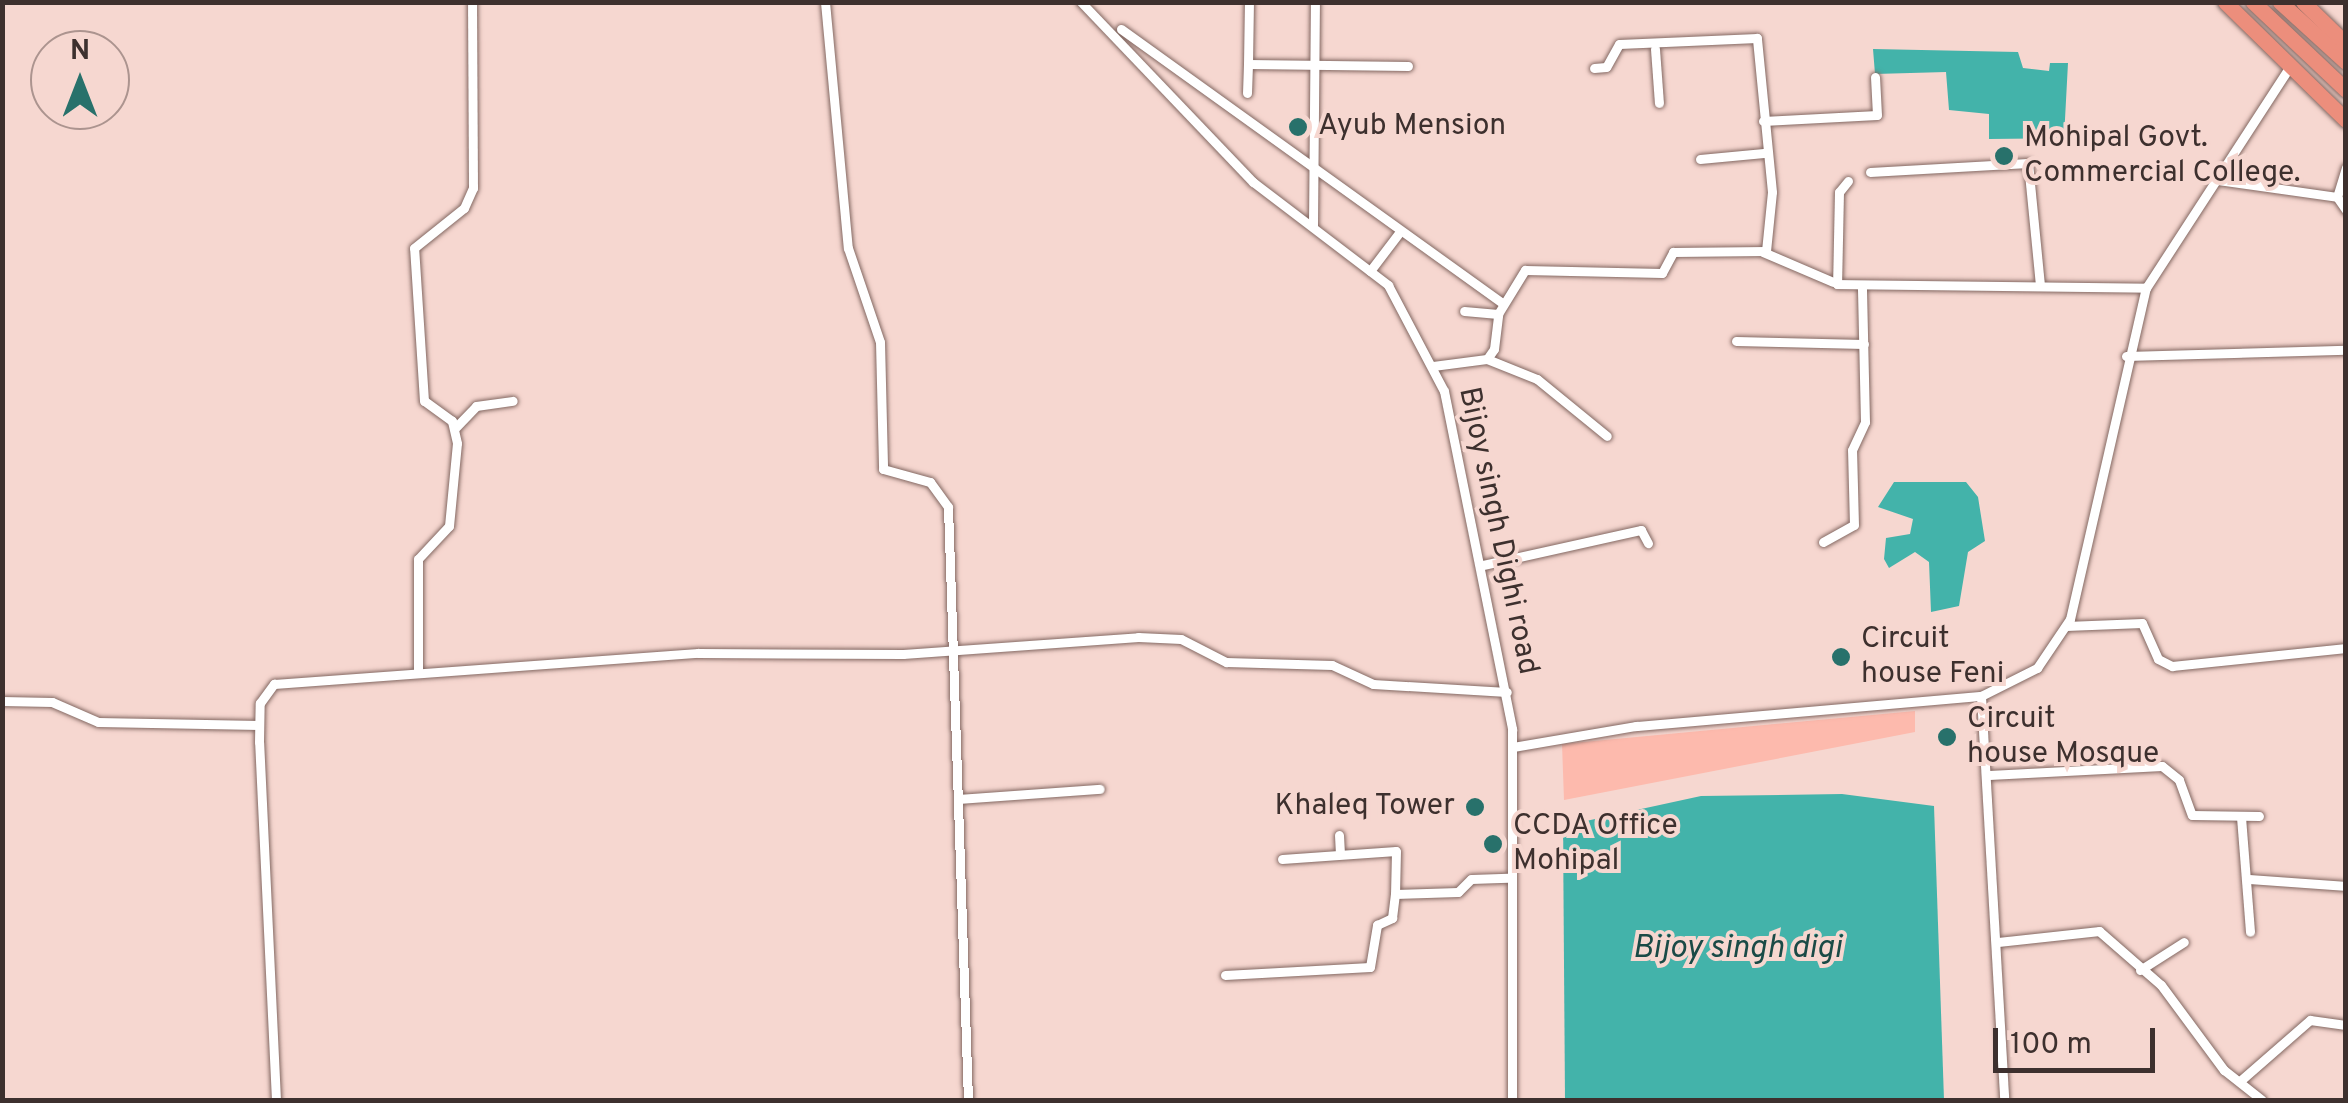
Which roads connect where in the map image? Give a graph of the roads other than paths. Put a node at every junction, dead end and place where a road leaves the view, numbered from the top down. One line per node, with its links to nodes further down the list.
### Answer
1 (472, 2): 51 (street)
2 (825, 2): 57 (street)
3 (1081, 2): 34 (street, Bijoy singh Dighi road)
4 (1249, 2): 14 (street)
5 (1315, 2): 15 (street)
6 (2226, 2): 17 (highway)
7 (2254, 2): 20 (highway)
8 (2280, 2): 13 (highway)
9 (2303, 2): 11 (highway)
10 (1121, 29): 29 (street)
11 (2346, 44)
12 (1654, 49): 18 (street); 22 (street); 24 (street)
13 (2346, 62)
14 (1248, 64): 15 (street); 21 (street)
15 (1316, 66): 16 (street); 29 (street)
16 (1408, 66)
17 (2290, 66): 23 (highway); 30 (street)
18 (1594, 68)
19 (1875, 77): 24 (street)
20 (2346, 90)
21 (1246, 93)
22 (1659, 103)
23 (2346, 120)
24 (1762, 121): 25 (street)
25 (1764, 153): 26 (street); 36 (street)
26 (1700, 159)
27 (2346, 167): 32 (street)
28 (1870, 172): 40 (street)
29 (1314, 174): 34 (street); 35 (street)
30 (2218, 180): 32 (street); 41 (street)
31 (1848, 181): 38 (street)
32 (2336, 197): 33 (street)
33 (2346, 210)
34 (1313, 224): 37 (street, Bijoy singh Dighi road)
35 (1399, 233): 37 (street); 42 (street)
36 (1763, 252): 38 (street); 42 (street)
37 (1370, 270): 49 (street, Bijoy singh Dighi road)
38 (1833, 282): 39 (street)
39 (1862, 285): 40 (street); 45 (street)
40 (2040, 285): 41 (street)
41 (2146, 288): 47 (street)
42 (1500, 309): 43 (street); 48 (street)
43 (1464, 311)
44 (1736, 341): 45 (street)
45 (1864, 344): 54 (street)
46 (2346, 350): 47 (street)
47 (2126, 356): 56 (street)
48 (1487, 359): 49 (street); 52 (street)
49 (1433, 366): 55 (street, Bijoy singh Dighi road)
50 (514, 401): 51 (street)
51 (456, 427): 59 (street)
52 (1607, 436)
53 (1648, 542): 55 (street)
54 (1824, 542)
55 (1484, 565): 60 (street, Bijoy singh Dighi road)
56 (2066, 626): 58 (street); 61 (street)
57 (954, 647): 59 (street); 60 (street); 67 (street)
58 (2346, 648)
59 (418, 668): 63 (street)
60 (1507, 692): 64 (street, Bijoy singh Dighi road)
61 (1981, 696): 64 (street); 65 (street)
62 (2, 701): 63 (street)
63 (259, 725): 84 (street)
64 (1512, 748): 73 (street, Bijoy singh Dighi road)
65 (1989, 775): 69 (street); 78 (street)
66 (1100, 789): 67 (street)
67 (959, 799): 85 (street)
68 (2259, 816): 69 (street)
69 (2241, 817): 74 (street)
70 (1339, 835): 71 (street)
71 (1340, 854): 72 (street); 76 (street)
72 (1282, 859)
73 (1508, 878): 76 (street); 86 (street, Bijoy singh Dighi road)
74 (2250, 879): 75 (street); 77 (street)
75 (2346, 886)
76 (1396, 894): 81 (street)
77 (2250, 932)
78 (1998, 942): 80 (street); 87 (street)
79 (2184, 942): 80 (street)
80 (2140, 970): 83 (street)
81 (1226, 976)
82 (2346, 1025): 83 (street)
83 (2240, 1082): 88 (street)
84 (276, 1100)
85 (968, 1100)
86 (1512, 1100)
87 (2004, 1100)
88 (2262, 1100)

